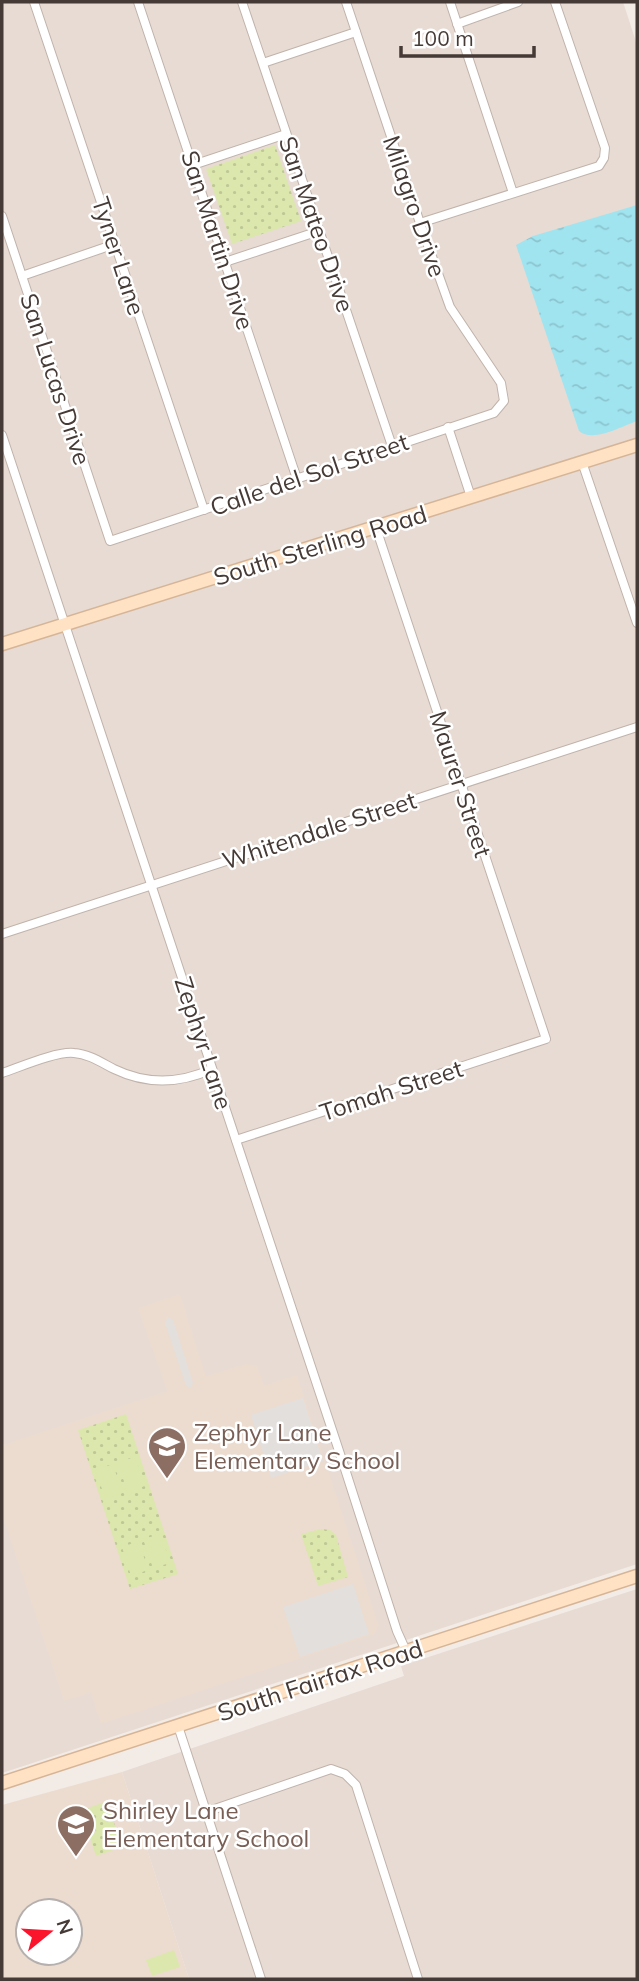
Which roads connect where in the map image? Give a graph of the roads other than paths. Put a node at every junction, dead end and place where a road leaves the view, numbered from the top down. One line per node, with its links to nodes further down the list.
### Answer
1 (34, 2): 17 (street, Tyner Lane)
2 (138, 2): 12 (street, San Martin Drive)
3 (242, 2): 10 (street, San Mateo Drive)
4 (346, 2): 9 (street, Milagro Drive)
5 (450, 2): 8 (street)
6 (518, 2): 8 (street)
7 (555, 2): 13 (street)
8 (457, 24): 13 (street)
9 (356, 32): 10 (street); 15 (street, Milagro Drive)
10 (262, 63): 11 (street, San Mateo Drive)
11 (286, 134): 12 (street); 16 (street, San Mateo Drive)
12 (192, 165): 18 (street, San Martin Drive)
13 (513, 193): 15 (street)
14 (2, 216): 19 (street, San Lucas Drive)
15 (420, 223): 20 (street, Milagro Drive)
16 (318, 231): 18 (street); 24 (street, San Mateo Drive)
17 (115, 244): 19 (street); 28 (street, Tyner Lane)
18 (225, 262): 26 (street, San Martin Drive)
19 (22, 275): 30 (street, San Lucas Drive)
20 (504, 401): 21 (street, Calle del Sol Street)
21 (448, 427): 24 (street, Calle del Sol Street); 27 (street)
22 (2, 435): 32 (street, Zephyr Lane)
23 (637, 445): 25 (street, South Sterling Road)
24 (392, 446): 26 (street, Calle del Sol Street)
25 (582, 462): 27 (street, South Sterling Road); 31 (street)
26 (297, 479): 28 (street, Calle del Sol Street)
27 (471, 497): 29 (street, South Sterling Road)
28 (204, 510): 30 (street, Calle del Sol Street)
29 (376, 528): 32 (street, South Sterling Road); 35 (street, Maurer Street)
30 (110, 541)
31 (637, 623)
32 (65, 624): 33 (street, South Sterling Road); 36 (street, Zephyr Lane)
33 (2, 643)
34 (637, 727): 35 (street, Whitendale Street)
35 (461, 784): 36 (street, Whitendale Street); 38 (street, Maurer Street)
36 (151, 885): 37 (street, Whitendale Street); 39 (street, Zephyr Lane)
37 (2, 934)
38 (546, 1040): 41 (street, Tomah Street)
39 (212, 1069): 40 (street); 41 (street, Zephyr Lane)
40 (2, 1073)
41 (236, 1140): 43 (street, Zephyr Lane)
42 (637, 1576): 43 (street, South Fairfax Road)
43 (406, 1651): 44 (street, South Fairfax Road)
44 (178, 1726): 45 (street, South Fairfax Road); 46 (street)
45 (2, 1783)
46 (206, 1812): 47 (street); 48 (street)
47 (261, 1979)
48 (418, 1979)

